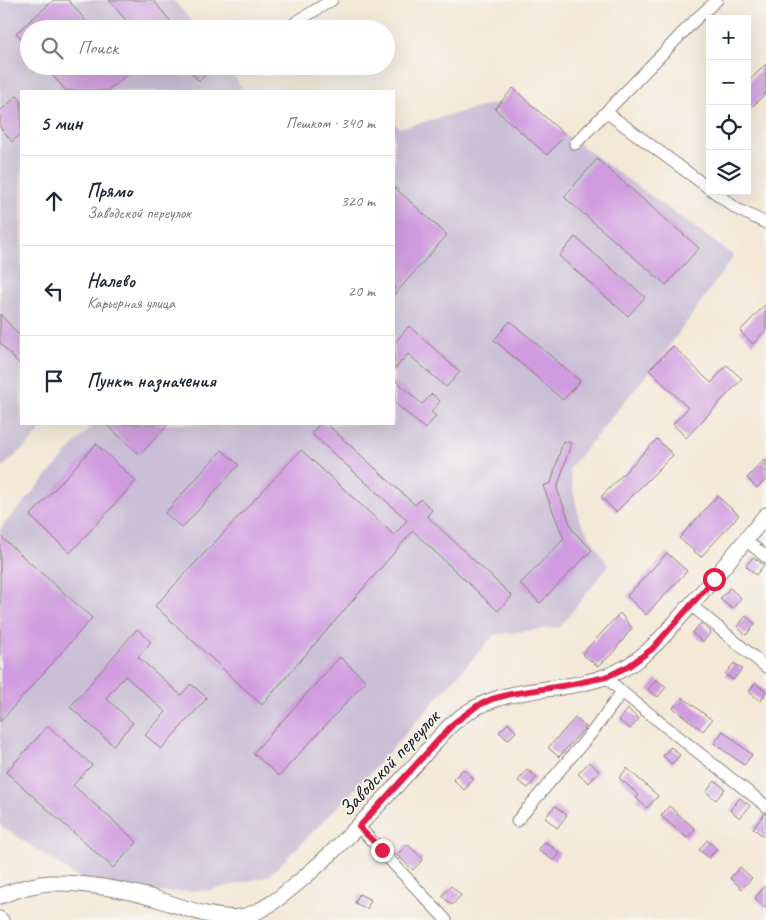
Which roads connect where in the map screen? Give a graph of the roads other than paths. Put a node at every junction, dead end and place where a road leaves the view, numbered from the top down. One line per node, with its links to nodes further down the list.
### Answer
1 (332, 0): 3 (street)
2 (717, 0): 4 (street)
3 (299, 20)
4 (606, 112): 5 (street); 6 (street)
5 (575, 144)
6 (706, 186)
7 (718, 195): 8 (street)
8 (766, 223)
9 (766, 515): 10 (main road, Заводской переулок)
10 (746, 540): 11 (street); 12 (main road, Заводской переулок)
11 (766, 557)
12 (691, 605): 13 (street); 14 (main road, Заводской переулок)
13 (766, 668)
14 (606, 677): 15 (street); 18 (main road, Заводской переулок)
15 (622, 692): 16 (street); 17 (street)
16 (766, 806)
17 (517, 821)
18 (359, 827): 19 (main road, Заводской переулок); 22 (street)
19 (0, 896)
20 (0, 917): 21 (street)
21 (3, 920)
22 (446, 920)

